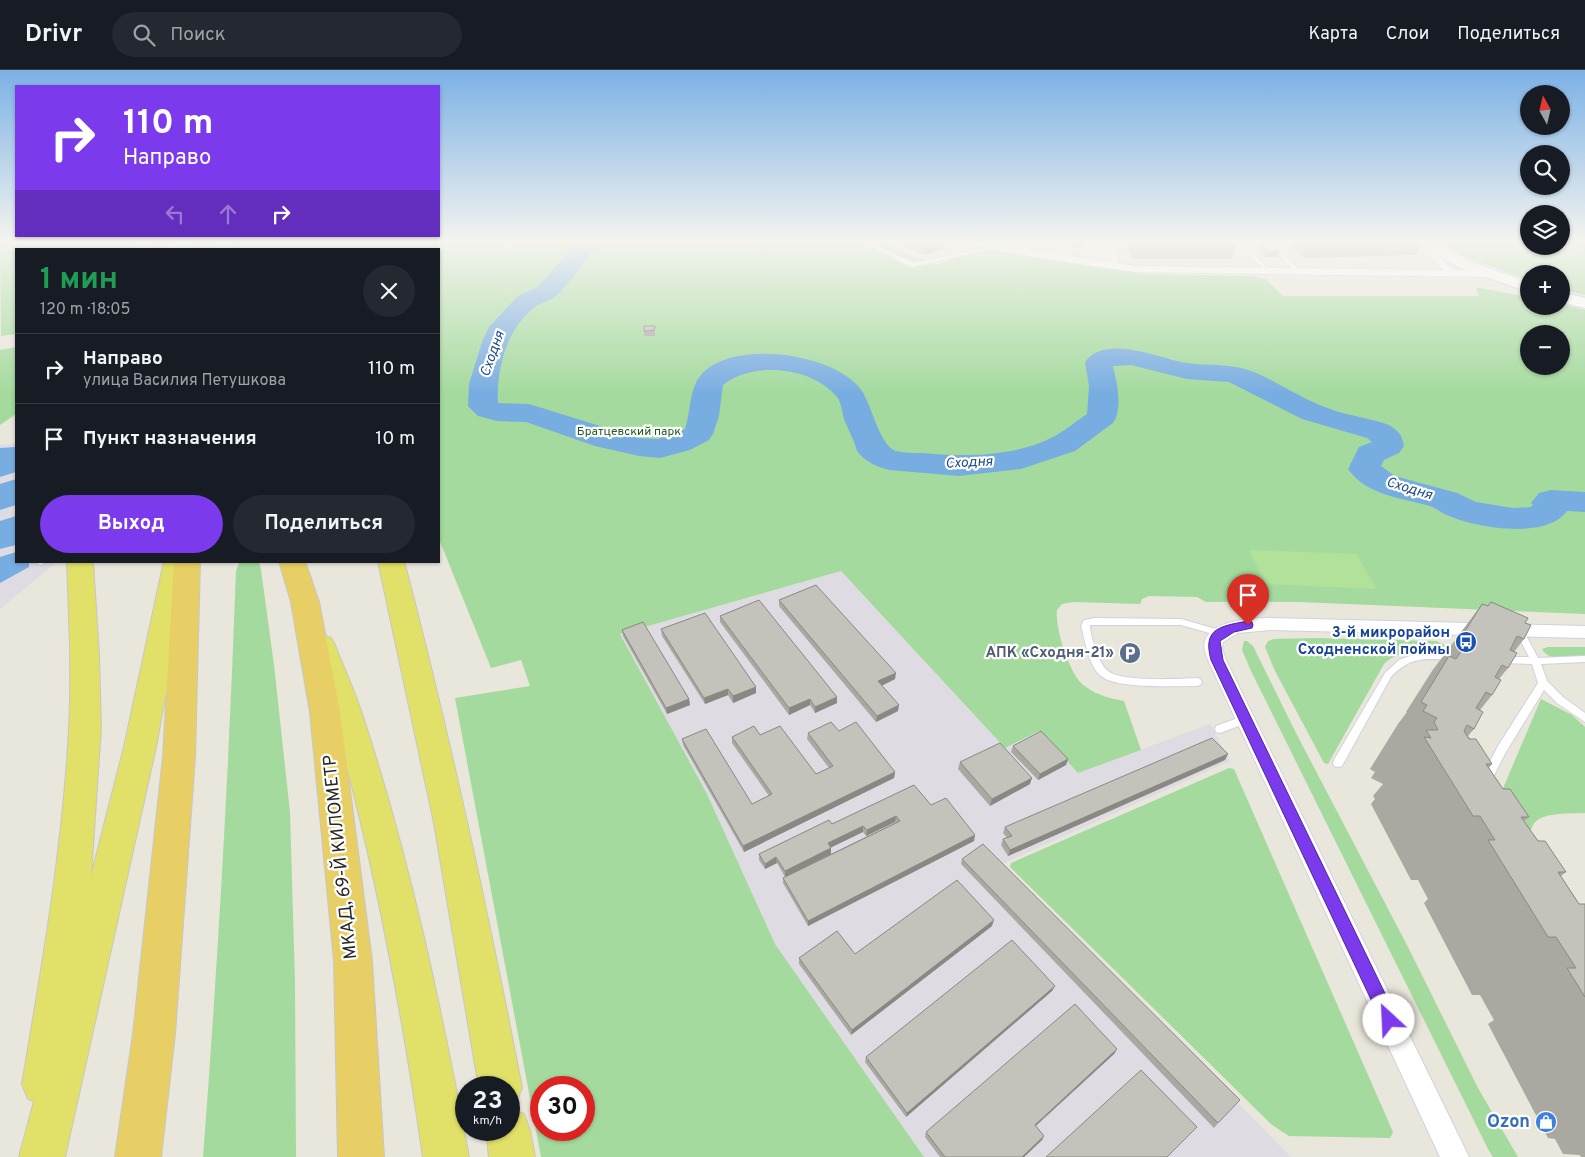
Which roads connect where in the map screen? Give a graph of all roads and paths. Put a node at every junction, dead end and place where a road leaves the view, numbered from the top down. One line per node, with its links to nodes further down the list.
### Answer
1 (1570, 300): 2 (main road)
2 (1585, 304)
3 (80, 563): 25 (main road)
4 (177, 563): 26 (main road)
5 (187, 563): 27 (highway)
6 (293, 563): 8 (highway, МКАД, 69-Й КИЛОМЕТР)
7 (391, 563): 23 (main road)
8 (305, 602): 28 (highway, МКАД, 69-Й КИЛОМЕТР); 29 (main road)
9 (1519, 630): 10 (street); 11 (street); 15 (lane)
10 (1585, 632)
11 (1220, 633): 16 (lane); 19 (street)
12 (1463, 658): 21 (lane)
13 (1492, 659): 15 (lane)
14 (1585, 659): 15 (lane)
15 (1535, 661): 17 (lane)
16 (1197, 682)
17 (1543, 683): 18 (lane); 22 (lane)
18 (1585, 718)
19 (1246, 719): 20 (lane); 31 (street)
20 (1220, 728)
21 (1338, 763)
22 (1482, 789)
23 (500, 1076)
24 (510, 1141): 30 (main road)
25 (32, 1157)
26 (42, 1157)
27 (138, 1157)
28 (361, 1157)
29 (446, 1157)
30 (512, 1157)
31 (1454, 1157)

